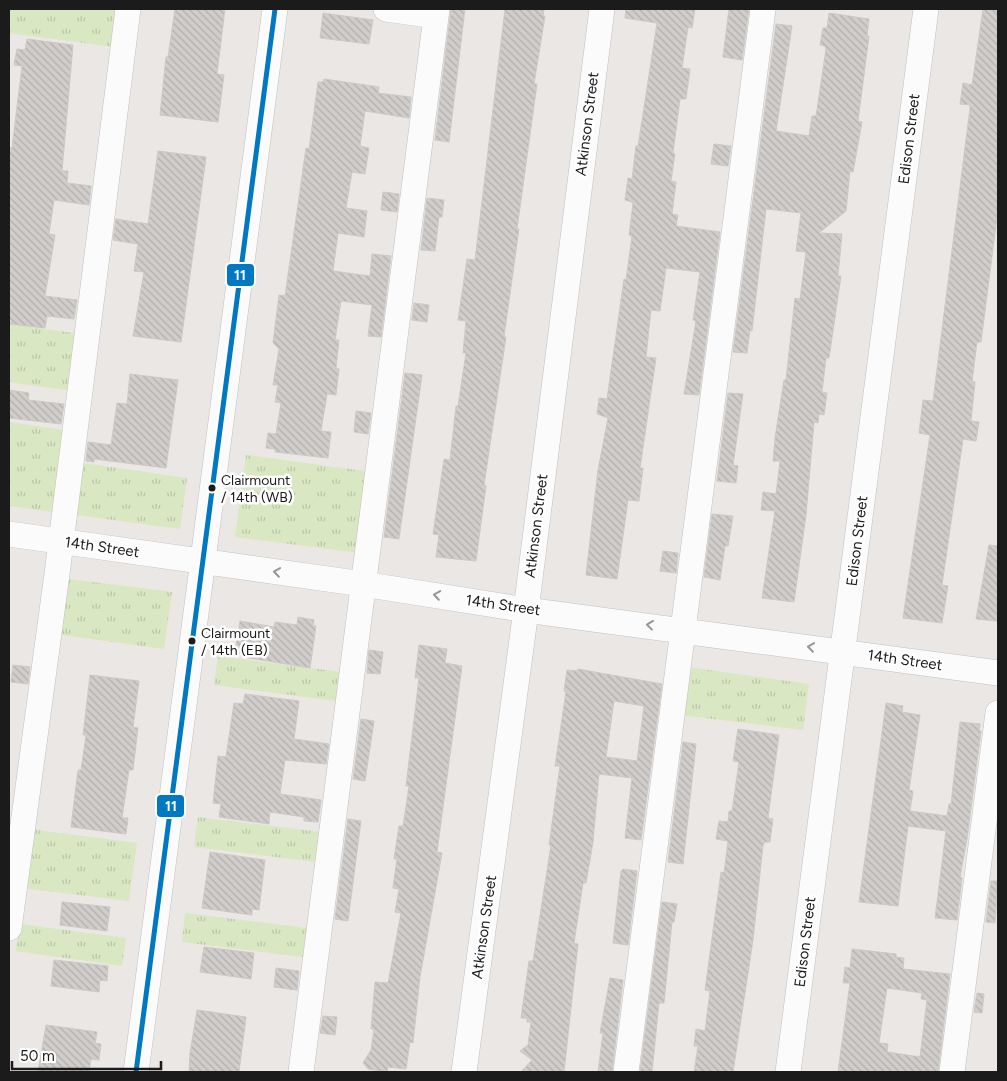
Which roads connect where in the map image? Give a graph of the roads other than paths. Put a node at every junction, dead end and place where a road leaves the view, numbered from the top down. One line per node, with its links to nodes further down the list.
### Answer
1 (128, 9): 9 (street)
2 (275, 9): 10 (street)
3 (386, 9): 7 (street)
4 (602, 9): 12 (street, Atkinson Street)
5 (762, 9): 13 (street)
6 (926, 9): 14 (street, Edison Street)
7 (437, 12): 11 (street)
8 (9, 534): 9 (street, 14th Street)
9 (61, 541): 10 (street, 14th Street); 17 (street)
10 (204, 561): 11 (street, 14th Street, one-way to 10); 18 (street)
11 (363, 584): 12 (street, 14th Street, one-way to 11); 19 (street)
12 (526, 610): 13 (street, 14th Street, one-way to 12); 20 (street, Atkinson Street)
13 (684, 630): 14 (street, 14th Street, one-way to 13); 21 (street)
14 (843, 651): 15 (street, 14th Street); 22 (street, Edison Street)
15 (998, 673)
16 (998, 714): 23 (street)
17 (9, 928)
18 (136, 1072)
19 (301, 1072)
20 (464, 1072)
21 (626, 1072)
22 (788, 1072)
23 (952, 1072)

